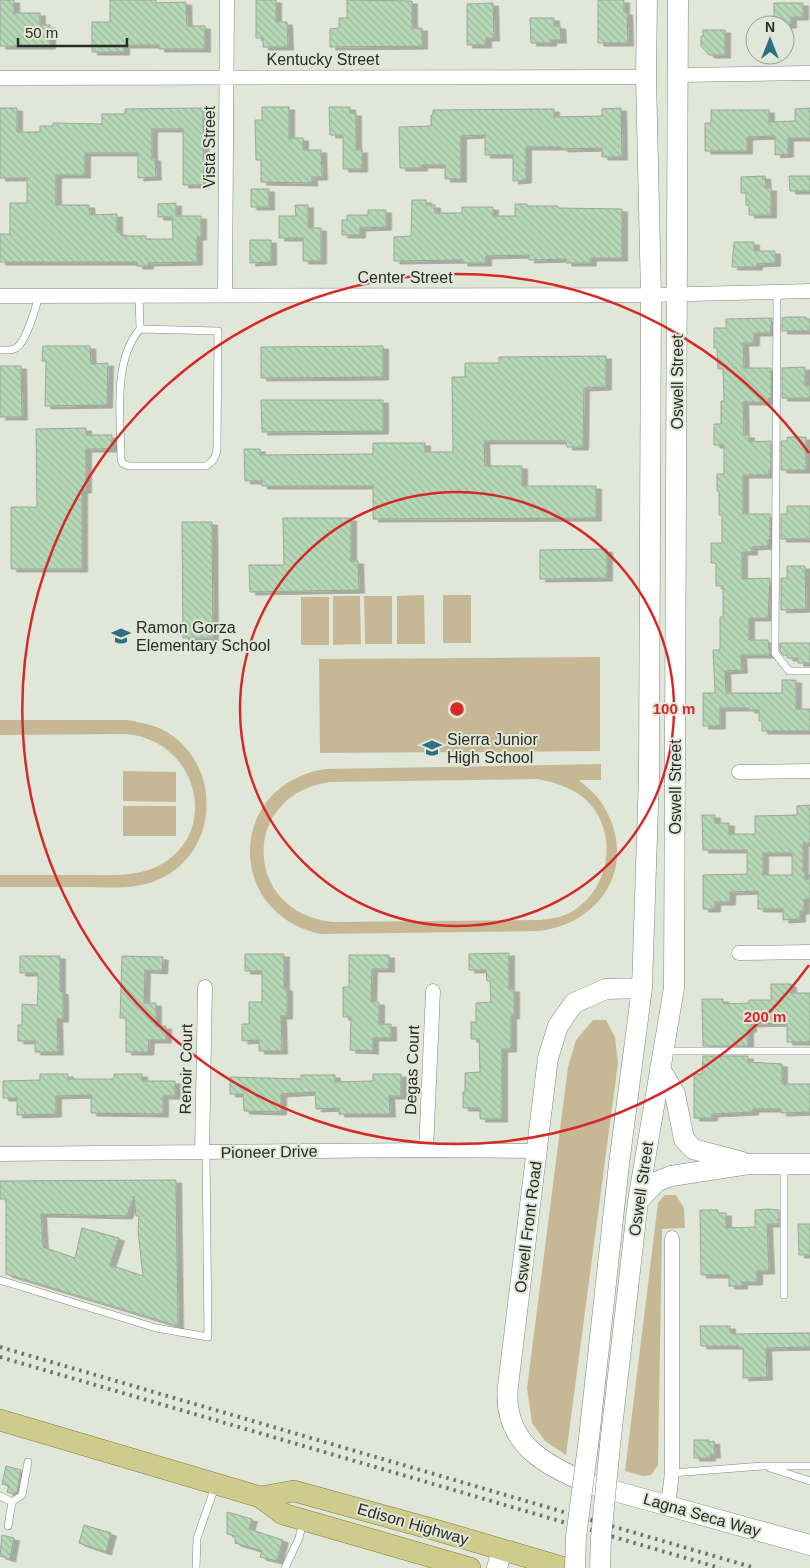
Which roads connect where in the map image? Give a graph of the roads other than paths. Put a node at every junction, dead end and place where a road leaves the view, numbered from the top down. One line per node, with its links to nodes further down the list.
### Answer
1 (227, 0): 6 (street, Vista Street)
2 (647, 0): 7 (main road, Oswell Street)
3 (678, 0): 5 (main road, Oswell Street)
4 (810, 73): 5 (street)
5 (678, 75): 11 (main road, Oswell Street)
6 (226, 76): 7 (street, Kentucky Street); 8 (street, Kentucky Street); 13 (street, Vista Street)
7 (646, 77): 14 (main road, Oswell Street)
8 (0, 78)
9 (810, 291): 10 (street, Center Street)
10 (777, 292): 11 (street, Center Street); 19 (lane)
11 (677, 293): 14 (street, Center Street); 28 (main road, Oswell Street)
12 (139, 295): 13 (street, Center Street); 16 (street, Center Street); 17 (lane)
13 (225, 295): 14 (street, Center Street)
14 (651, 295): 25 (main road, Oswell Street)
15 (0, 296): 16 (street, Center Street)
16 (39, 296): 18 (lane)
17 (140, 329): 17 (lane)
18 (0, 350)
19 (810, 671)
20 (810, 771): 21 (street)
21 (740, 772)
22 (810, 952): 23 (street)
23 (739, 953)
24 (205, 987): 31 (street, Renoir Court)
25 (642, 988): 30 (main road, Oswell Front Road); 60 (main road, Oswell Street, bridge)
26 (433, 991): 29 (street, Degas Court)
27 (810, 1051): 28 (lane)
28 (662, 1060): 33 (main road); 36 (main road, Oswell Street)
29 (426, 1150): 30 (street, Pioneer Drive); 31 (street, Pioneer Drive)
30 (537, 1151): 47 (main road, Oswell Front Road)
31 (204, 1152): 32 (street, Pioneer Drive); 38 (lane)
32 (0, 1154)
33 (749, 1164): 34 (main road); 36 (main road)
34 (784, 1164): 35 (main road); 39 (lane)
35 (810, 1164)
36 (638, 1201): 61 (main road, Oswell Street, bridge)
37 (672, 1238): 44 (street)
38 (0, 1280)
39 (784, 1295)
40 (1, 1422): 46 (main road, Edison Highway)
41 (28, 1462): 50 (lane)
42 (762, 1466): 43 (lane); 44 (lane); 45 (lane)
43 (810, 1466)
44 (672, 1473): 51 (street)
45 (810, 1482)
46 (216, 1484): 49 (main road, Edison Highway); 56 (lane)
47 (594, 1485): 51 (main road, Lagna Seca Way)
48 (0, 1496): 50 (lane)
49 (260, 1497): 52 (main road, Edison Highway); 55 (main road, Edison Highway)
50 (12, 1502): 53 (lane)
51 (668, 1505): 54 (main road, Lagna Seca Way)
52 (304, 1520): 57 (lane); 58 (main road, Edison Highway)
53 (8, 1526)
54 (810, 1545)
55 (500, 1559): 59 (main road, Edison Highway)
56 (196, 1568)
57 (285, 1568)
58 (470, 1568)
59 (565, 1568)
60 (575, 1568)
61 (600, 1568)

